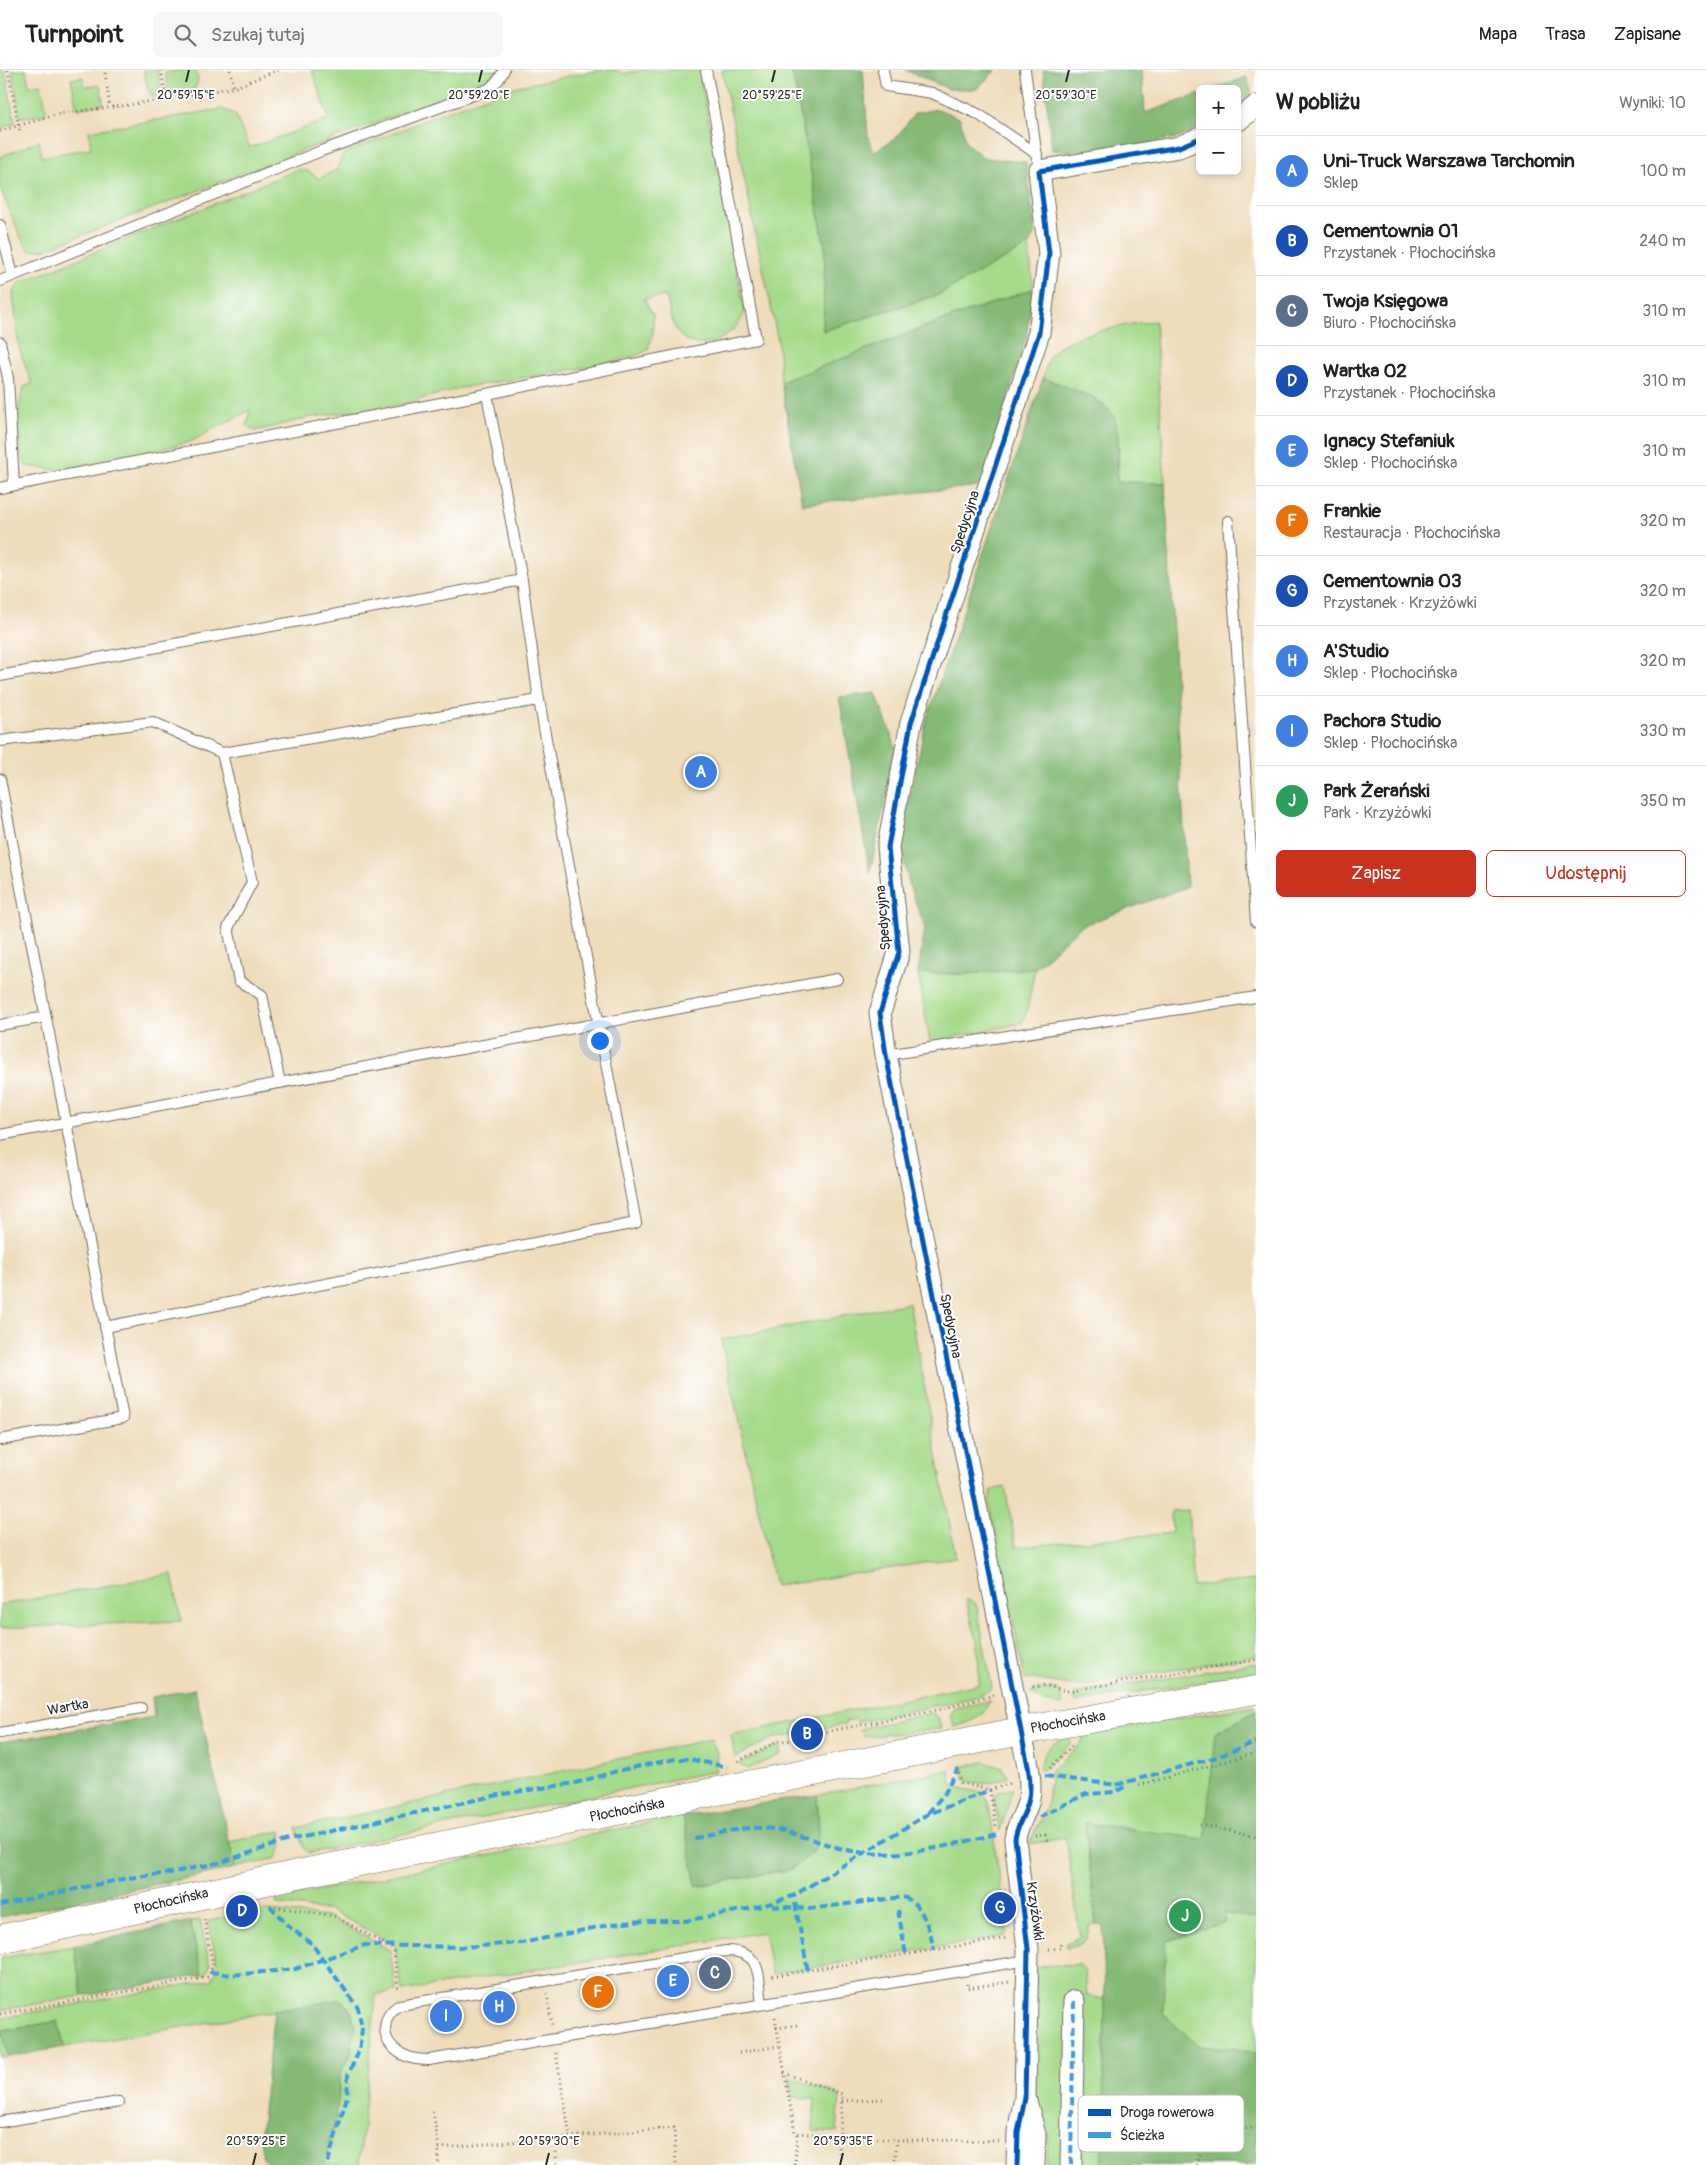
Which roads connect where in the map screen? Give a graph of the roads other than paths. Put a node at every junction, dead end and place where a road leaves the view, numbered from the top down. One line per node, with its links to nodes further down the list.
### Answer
1 (504, 70): 10 (lane)
2 (706, 70): 14 (lane)
3 (883, 70): 8 (lane)
4 (1025, 70): 8 (lane)
5 (1256, 106): 6 (street)
6 (1241, 118)
7 (1196, 140): 8 (street)
8 (1038, 162): 30 (street, Spedycyjna)
9 (0, 225): 10 (lane)
10 (13, 275): 11 (lane)
11 (0, 281)
12 (0, 342): 13 (lane)
13 (4, 379): 15 (lane)
14 (487, 394): 15 (lane); 18 (lane)
15 (14, 485): 16 (lane)
16 (0, 488)
17 (1228, 521): 24 (lane)
18 (522, 580): 19 (lane); 20 (lane)
19 (0, 676)
20 (539, 700): 22 (lane); 28 (lane)
21 (0, 741): 22 (lane)
22 (222, 753): 31 (lane)
23 (0, 779): 27 (lane)
24 (1256, 922)
25 (838, 980): 28 (lane)
26 (1256, 997): 30 (lane)
27 (46, 1017): 29 (lane); 32 (lane)
28 (598, 1024): 31 (lane); 34 (lane)
29 (0, 1025)
30 (886, 1055): 38 (street, Spedycyjna)
31 (280, 1083): 32 (lane)
32 (66, 1123): 33 (lane); 34 (lane)
33 (0, 1135)
34 (105, 1327): 35 (lane)
35 (0, 1440)
36 (1256, 1690): 38 (main road, Płochocińska)
37 (141, 1708): 39 (lane, Wartka)
38 (1021, 1731): 40 (main road, Płochocińska); 41 (street, Krzyżówki)
39 (0, 1733)
40 (0, 1940)
41 (1028, 1960): 43 (lane); 44 (street, Krzyżówki)
42 (1074, 2001): 49 (street)
43 (762, 2004): 43 (lane)
44 (1025, 2098): 47 (street); 48 (street)
45 (119, 2102): 46 (lane)
46 (0, 2122)
47 (1017, 2165)
48 (1034, 2165)
49 (1071, 2165)

